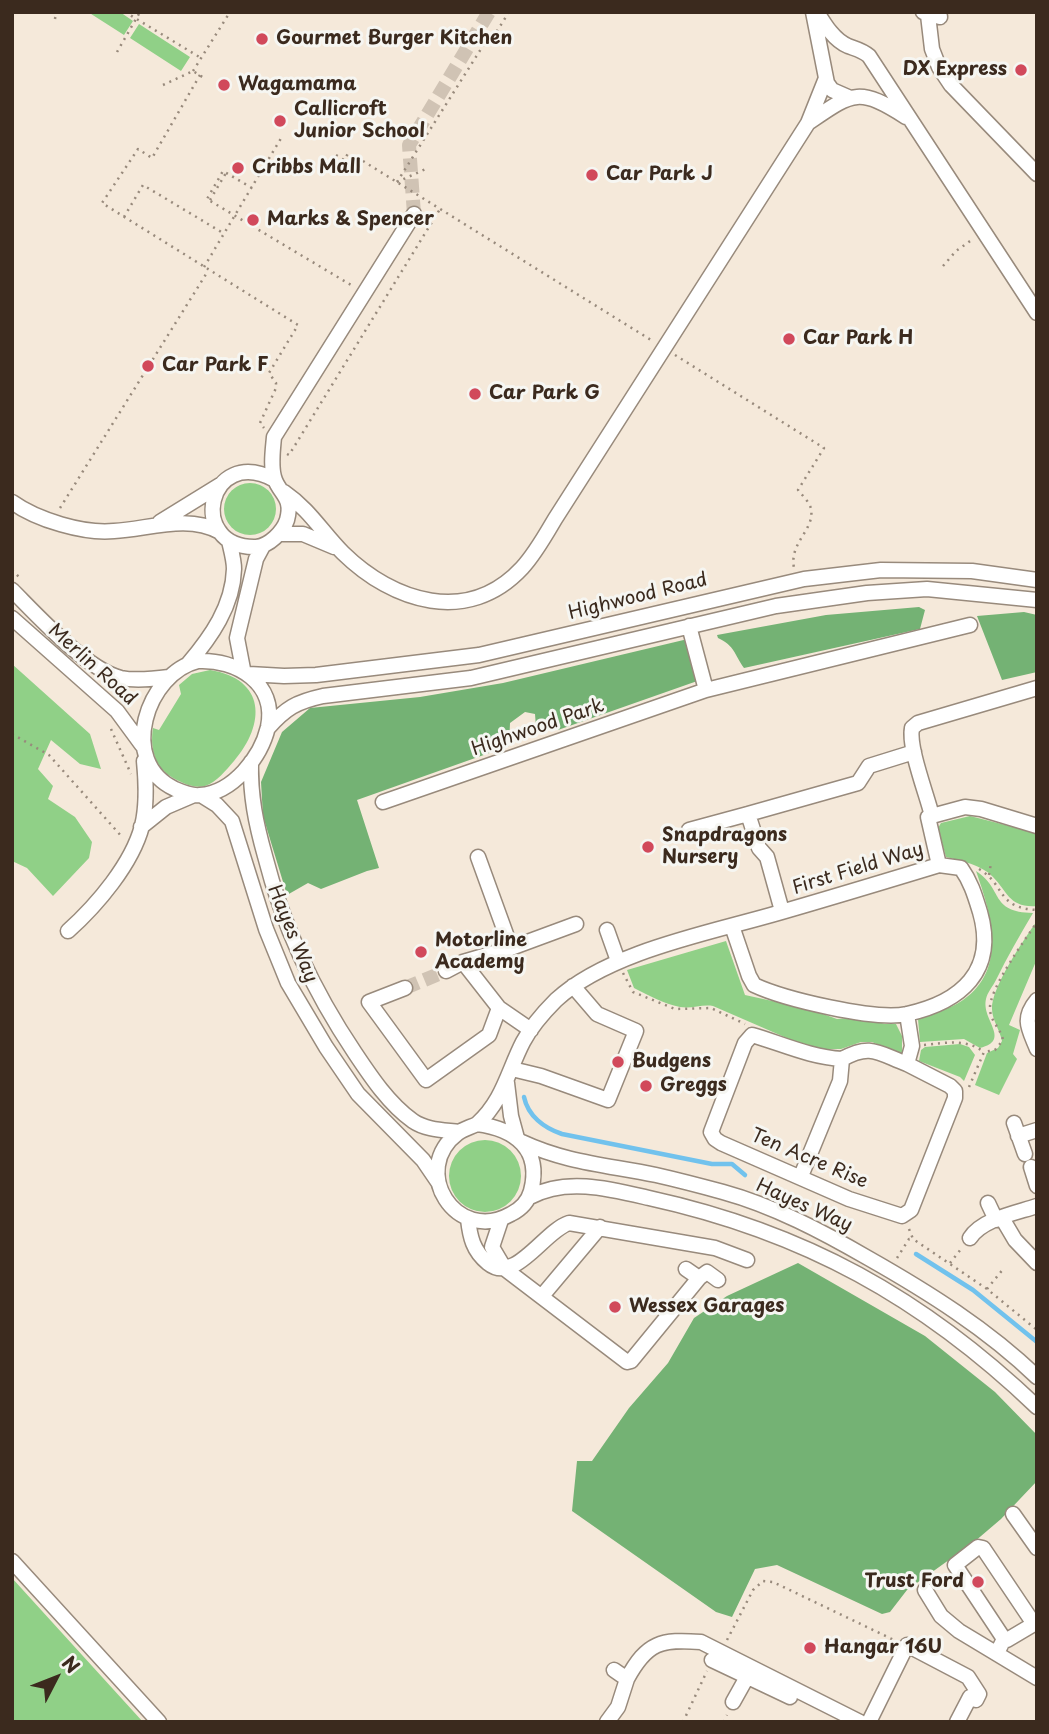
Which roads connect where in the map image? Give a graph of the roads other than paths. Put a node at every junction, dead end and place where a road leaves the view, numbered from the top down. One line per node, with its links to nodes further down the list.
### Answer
1 (815, 12): 3 (street); 5 (street)
2 (930, 13): 9 (street)
3 (854, 47): 4 (street); 5 (street)
4 (873, 63): 6 (street); 7 (street)
5 (825, 75): 6 (street); 8 (street)
6 (854, 96): 7 (street); 8 (street)
7 (911, 120): 11 (street)
8 (808, 123): 19 (street)
9 (1037, 174)
10 (414, 214): 13 (street)
11 (1037, 313)
12 (221, 485): 13 (street); 15 (street); 17 (street)
13 (280, 486): 16 (street); 19 (street)
14 (12, 502): 15 (street)
15 (153, 526): 17 (street)
16 (279, 534): 18 (street); 19 (street)
17 (225, 537): 18 (street); 26 (street)
18 (263, 547): 27 (street)
19 (341, 551)
20 (1037, 580): 27 (street, Highwood Road)
21 (17, 585): 28 (street, Merlin Road)
22 (1037, 600): 25 (street, Highwood Road)
23 (12, 618): 32 (street, Merlin Road)
24 (970, 625): 30 (street, Highwood Park)
25 (689, 626): 30 (street); 31 (street, Highwood Road)
26 (188, 663): 27 (street); 28 (street)
27 (246, 672): 31 (street)
28 (169, 677): 32 (street)
29 (1037, 688): 33 (street)
30 (706, 690): 36 (street, Highwood Park)
31 (268, 728): 34 (street)
32 (143, 750): 35 (street); 39 (street)
33 (914, 752): 37 (street); 38 (street)
34 (251, 762): 35 (street); 65 (street, Hayes Way)
35 (198, 795): 39 (street); 68 (street, Hayes Way)
36 (383, 802)
37 (748, 814): 41 (street); 44 (street)
38 (930, 817): 40 (street); 43 (street)
39 (141, 827): 48 (street)
40 (1037, 827)
41 (690, 830)
42 (478, 857): 49 (street)
43 (939, 865): 44 (street, First Field Way); 57 (street, First Field Way)
44 (782, 912): 46 (street, First Field Way)
45 (576, 924): 49 (street)
46 (732, 926): 50 (street, First Field Way); 57 (street, First Field Way)
47 (607, 930): 50 (street)
48 (68, 931)
49 (511, 948): 51 (street)
50 (618, 961): 53 (street, First Field Way)
51 (463, 962): 52 (street); 56 (street)
52 (446, 971)
53 (573, 986): 58 (street, First Field Way); 62 (street)
54 (405, 988): 56 (street)
55 (1037, 1000): 59 (street)
56 (499, 1008): 58 (street)
57 (907, 1014): 61 (street)
58 (531, 1030): 62 (street, First Field Way)
59 (1037, 1049)
60 (842, 1059): 61 (street); 67 (street); 67 (street, Ten Acre Rise)
61 (907, 1064): 67 (street, Ten Acre Rise)
62 (509, 1076): 63 (street, First Field Way); 66 (street)
63 (477, 1124): 65 (street); 66 (street)
64 (1037, 1130): 69 (street)
65 (459, 1132): 68 (street)
66 (520, 1140): 70 (street); 85 (street, Hayes Way)
67 (802, 1177)
68 (438, 1182): 73 (street)
69 (1037, 1186)
70 (530, 1196): 75 (street); 86 (street, Hayes Way)
71 (988, 1203): 74 (street)
72 (1037, 1206): 74 (street)
73 (468, 1219): 75 (street); 80 (street)
74 (999, 1219): 77 (street); 79 (street)
75 (501, 1220): 80 (street)
76 (600, 1227): 78 (street); 80 (street); 84 (street)
77 (969, 1231)
78 (747, 1260)
79 (1037, 1263)
80 (505, 1269): 84 (street)
81 (685, 1269): 82 (street)
82 (699, 1278): 83 (street); 84 (street)
83 (718, 1280)
84 (542, 1296)
85 (1037, 1377)
86 (1037, 1407)
87 (1013, 1514): 88 (street)
88 (1037, 1548)
89 (12, 1561): 100 (street)
90 (925, 1590): 93 (street)
91 (1035, 1623): 92 (street); 92 (street)
92 (1003, 1639): 93 (street)
93 (997, 1653): 97 (street)
94 (716, 1656): 96 (street); 98 (street); 103 (street)
95 (614, 1670): 98 (street)
96 (747, 1677): 99 (street); 102 (street)
97 (1037, 1678)
98 (627, 1679): 101 (street)
99 (733, 1702)
100 (159, 1722)
101 (607, 1722)
102 (842, 1722)
103 (860, 1722)
104 (869, 1722): 105 (street)
105 (957, 1722)

